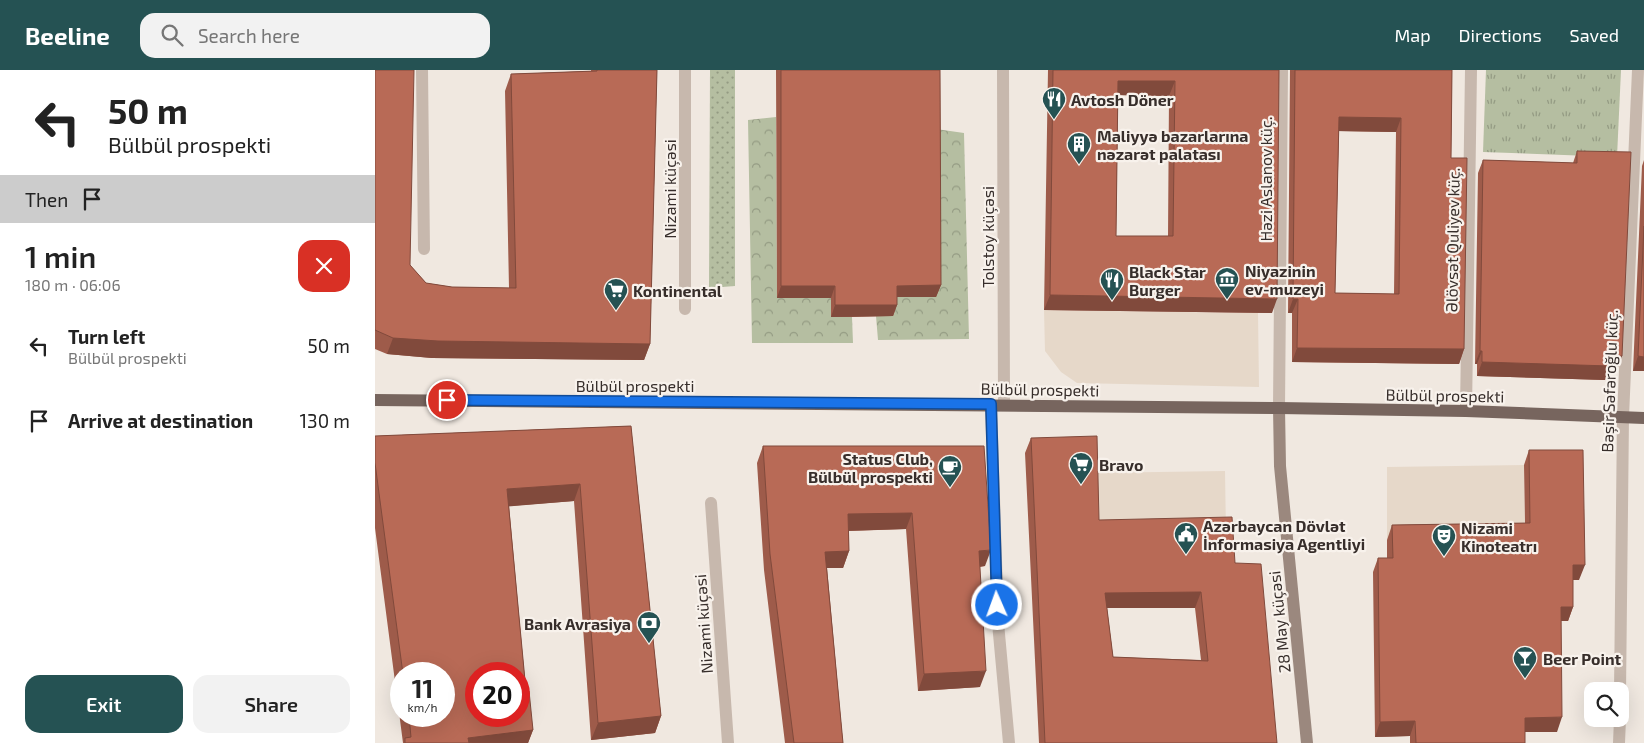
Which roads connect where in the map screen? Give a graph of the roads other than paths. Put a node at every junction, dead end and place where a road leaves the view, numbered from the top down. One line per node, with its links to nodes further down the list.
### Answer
1 (422, 70): 7 (street)
2 (685, 70): 8 (street, Nizami küçəsi)
3 (1003, 70): 10 (street, Tolstoy küçəsi)
4 (1282, 70): 11 (street, Həzi Aslanov küç.)
5 (1471, 70): 12 (street, Əlövsət Quliyev küç.)
6 (1638, 70): 13 (street, Bəşir Səfəroğlu küç.)
7 (425, 249)
8 (685, 309)
9 (375, 400): 10 (main road, Bülbül prospekti)
10 (997, 405): 11 (main road, Bülbül prospekti); 19 (street, Tolstoy küçəsi)
11 (1279, 408): 12 (main road, Bülbül prospekti); 20 (main road, 28 May küçəsi)
12 (1466, 411): 13 (main road, Bülbül prospekti)
13 (1623, 417): 14 (main road, Bülbül prospekti); 16 (street, Bəşir Səfəroğlu küç.)
14 (1644, 418)
15 (711, 503): 18 (street, Nizami küçəsi)
16 (1620, 682)
17 (1620, 727): 21 (street)
18 (728, 743)
19 (1009, 743)
20 (1307, 743)
21 (1619, 743)

